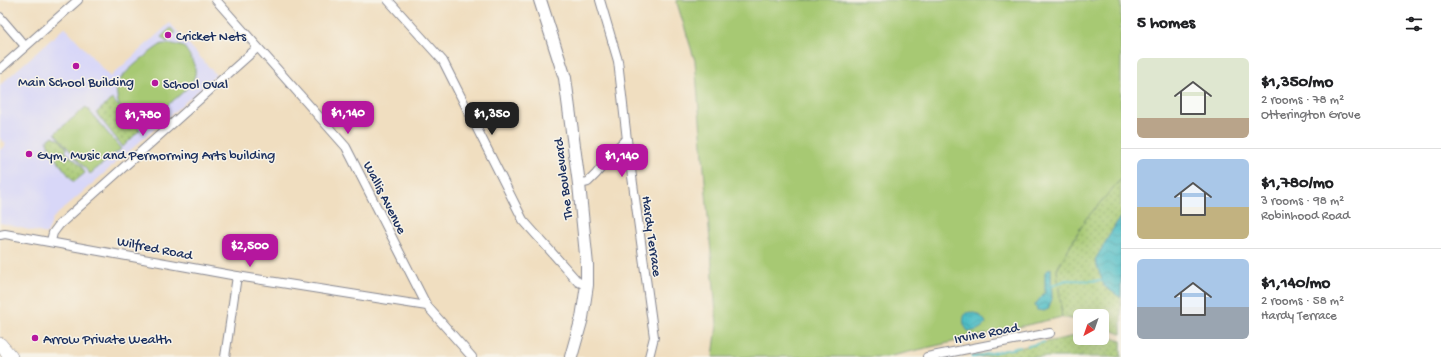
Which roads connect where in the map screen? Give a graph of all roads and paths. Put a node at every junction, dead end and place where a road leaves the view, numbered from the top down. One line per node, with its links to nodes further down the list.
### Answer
1 (78, 0): 7 (street)
2 (216, 0): 8 (street, Wallis Avenue)
3 (388, 0): 15 (street)
4 (540, 0): 11 (street, The Boulevard)
5 (600, 0): 10 (street, Hardy Terrace)
6 (0, 17): 7 (street)
7 (25, 46): 9 (street)
8 (257, 48): 13 (street); 16 (street, Wallis Avenue)
9 (0, 69)
10 (628, 140): 11 (street); 23 (street, Hardy Terrace)
11 (579, 184): 15 (street, The Boulevard)
12 (0, 235): 13 (street, Wilfred Road)
13 (51, 241): 14 (street, Wilfred Road)
14 (237, 276): 16 (street, Wilfred Road); 20 (street)
15 (587, 285): 22 (street, The Boulevard)
16 (427, 306): 21 (street)
17 (1050, 333): 24 (street, Irvine Road)
18 (0, 344): 19 (main road)
19 (9, 356)
20 (225, 357)
21 (472, 357)
22 (571, 357)
23 (649, 357)
24 (927, 357)

